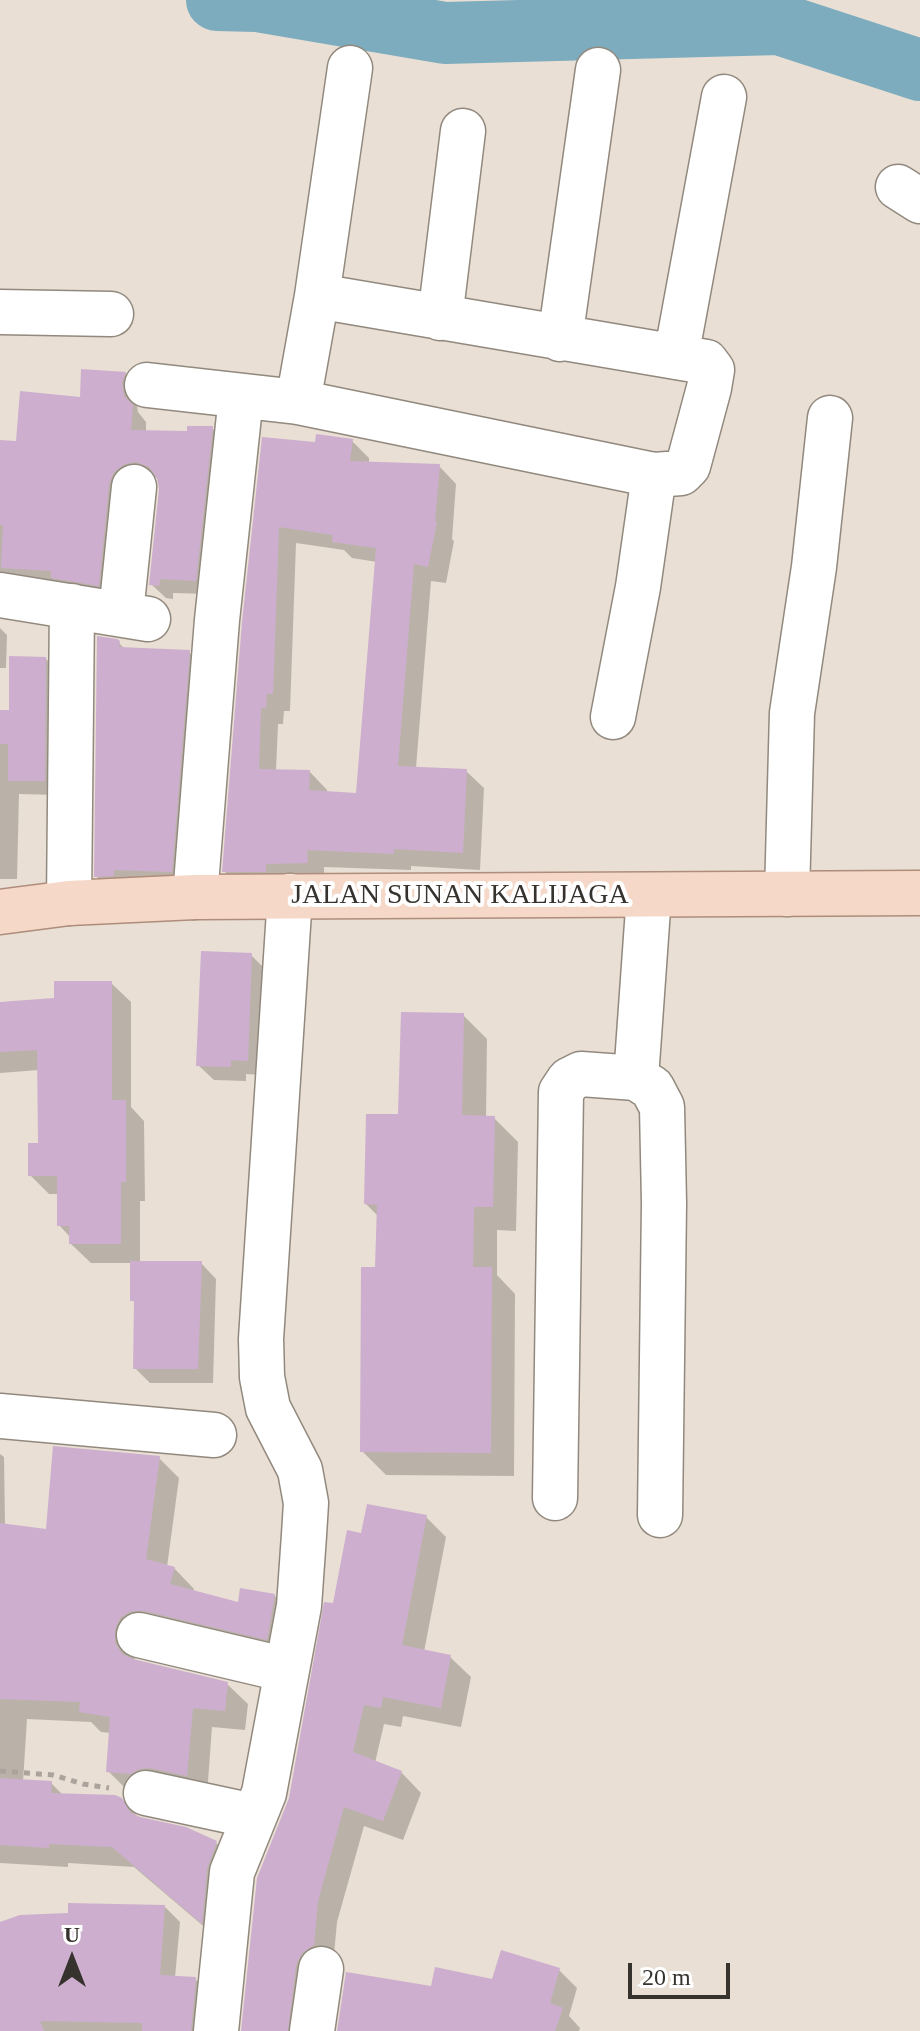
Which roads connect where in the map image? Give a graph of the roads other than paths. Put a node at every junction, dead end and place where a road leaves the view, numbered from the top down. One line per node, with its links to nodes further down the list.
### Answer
1 (350, 68): 5 (street)
2 (598, 70): 9 (street)
3 (724, 97): 10 (street)
4 (463, 131): 8 (street)
5 (317, 296): 8 (street); 13 (street)
6 (0, 312): 7 (street)
7 (111, 314)
8 (440, 318): 9 (street)
9 (560, 339): 10 (street)
10 (676, 357): 15 (street)
11 (147, 385): 12 (street)
12 (241, 397): 13 (street); 24 (street)
13 (298, 402): 15 (street)
14 (830, 418): 21 (street)
15 (654, 475): 19 (street)
16 (134, 487): 18 (street)
17 (0, 595): 18 (street)
18 (72, 606): 25 (street)
19 (613, 717)
20 (920, 893): 21 (main road, JALAN SUNAN KALIJAGA)
21 (787, 894): 22 (main road, JALAN SUNAN KALIJAGA)
22 (649, 895): 23 (main road, JALAN SUNAN KALIJAGA); 27 (street)
23 (290, 896): 24 (main road, JALAN SUNAN KALIJAGA); 33 (street)
24 (195, 897): 25 (main road, JALAN SUNAN KALIJAGA)
25 (69, 903): 26 (main road, JALAN SUNAN KALIJAGA)
26 (0, 912)
27 (636, 1078): 30 (street); 31 (street)
28 (0, 1416): 29 (street)
29 (214, 1435)
30 (555, 1498)
31 (660, 1515)
32 (139, 1635): 33 (street)
33 (287, 1670): 35 (street)
34 (146, 1793): 35 (street)
35 (253, 1816): 37 (street)
36 (321, 1969): 38 (street)
37 (216, 2031)
38 (312, 2031)

